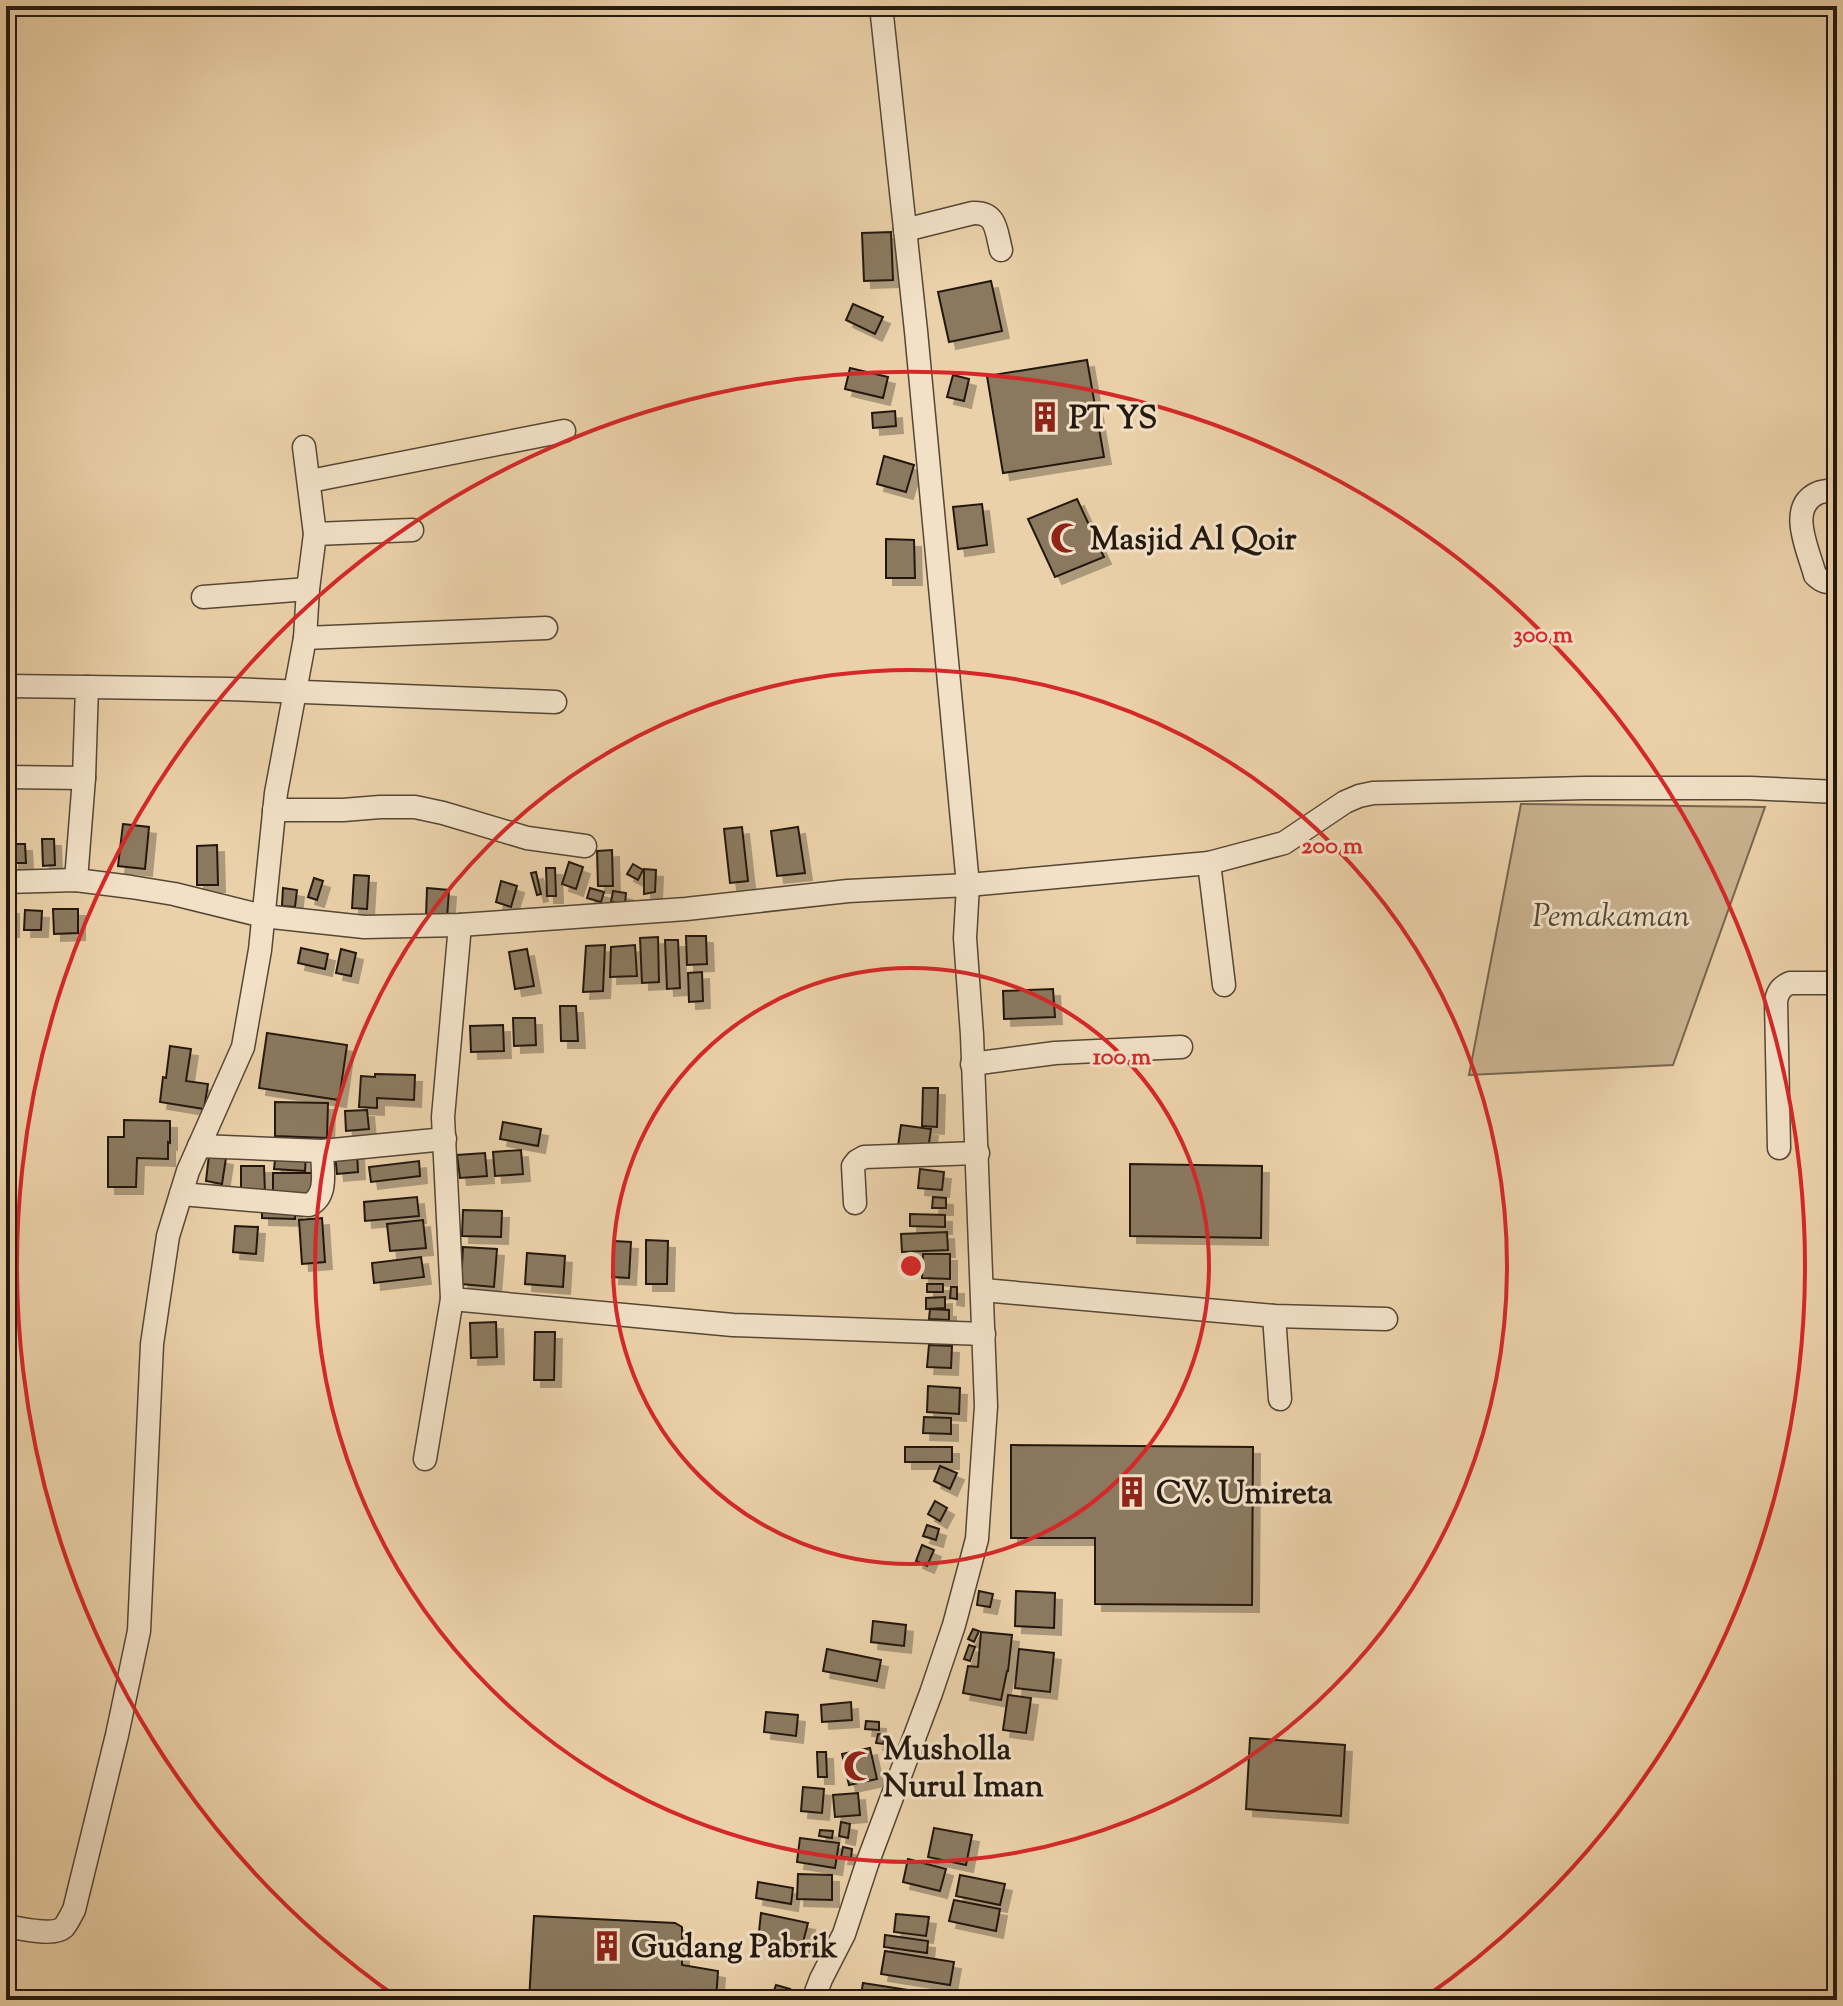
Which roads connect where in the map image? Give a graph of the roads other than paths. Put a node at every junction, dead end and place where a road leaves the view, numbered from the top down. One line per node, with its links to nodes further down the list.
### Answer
1 (881, 6): 2 (street)
2 (905, 230): 3 (street); 27 (street)
3 (1001, 250)
4 (564, 431): 6 (street)
5 (304, 447): 6 (street)
6 (310, 481): 9 (street)
7 (1837, 490): 10 (street)
8 (412, 530): 9 (street)
9 (315, 534): 11 (street)
10 (1837, 582)
11 (308, 589): 12 (street); 14 (street)
12 (203, 597)
13 (546, 628): 14 (street)
14 (305, 638): 17 (street)
15 (6, 686): 16 (street)
16 (87, 687): 17 (street); 20 (street)
17 (296, 692): 18 (street); 22 (street)
18 (555, 702)
19 (6, 777): 20 (street)
20 (84, 778): 25 (street)
21 (1837, 792): 24 (street)
22 (274, 810): 23 (street); 28 (street)
23 (585, 846)
24 (1209, 863): 27 (street); 31 (street)
25 (76, 880): 26 (street); 28 (street)
26 (6, 882)
27 (968, 885): 29 (street); 33 (street)
28 (263, 916): 29 (street); 35 (street)
29 (460, 925): 34 (street)
30 (1837, 983): 36 (street)
31 (1224, 985)
32 (1181, 1047): 33 (street)
33 (972, 1064): 38 (street)
34 (445, 1139): 37 (street); 42 (street)
35 (199, 1146): 37 (street); 39 (street)
36 (1779, 1148)
37 (322, 1151): 39 (street)
38 (978, 1153): 40 (street); 41 (street)
39 (181, 1194): 48 (street)
40 (855, 1203)
41 (983, 1290): 43 (street); 45 (street)
42 (452, 1299): 45 (street); 47 (street)
43 (1274, 1316): 44 (street); 46 (street)
44 (1386, 1319)
45 (984, 1334): 49 (street)
46 (1280, 1399)
47 (425, 1459)
48 (6, 1926)
49 (813, 2000)

